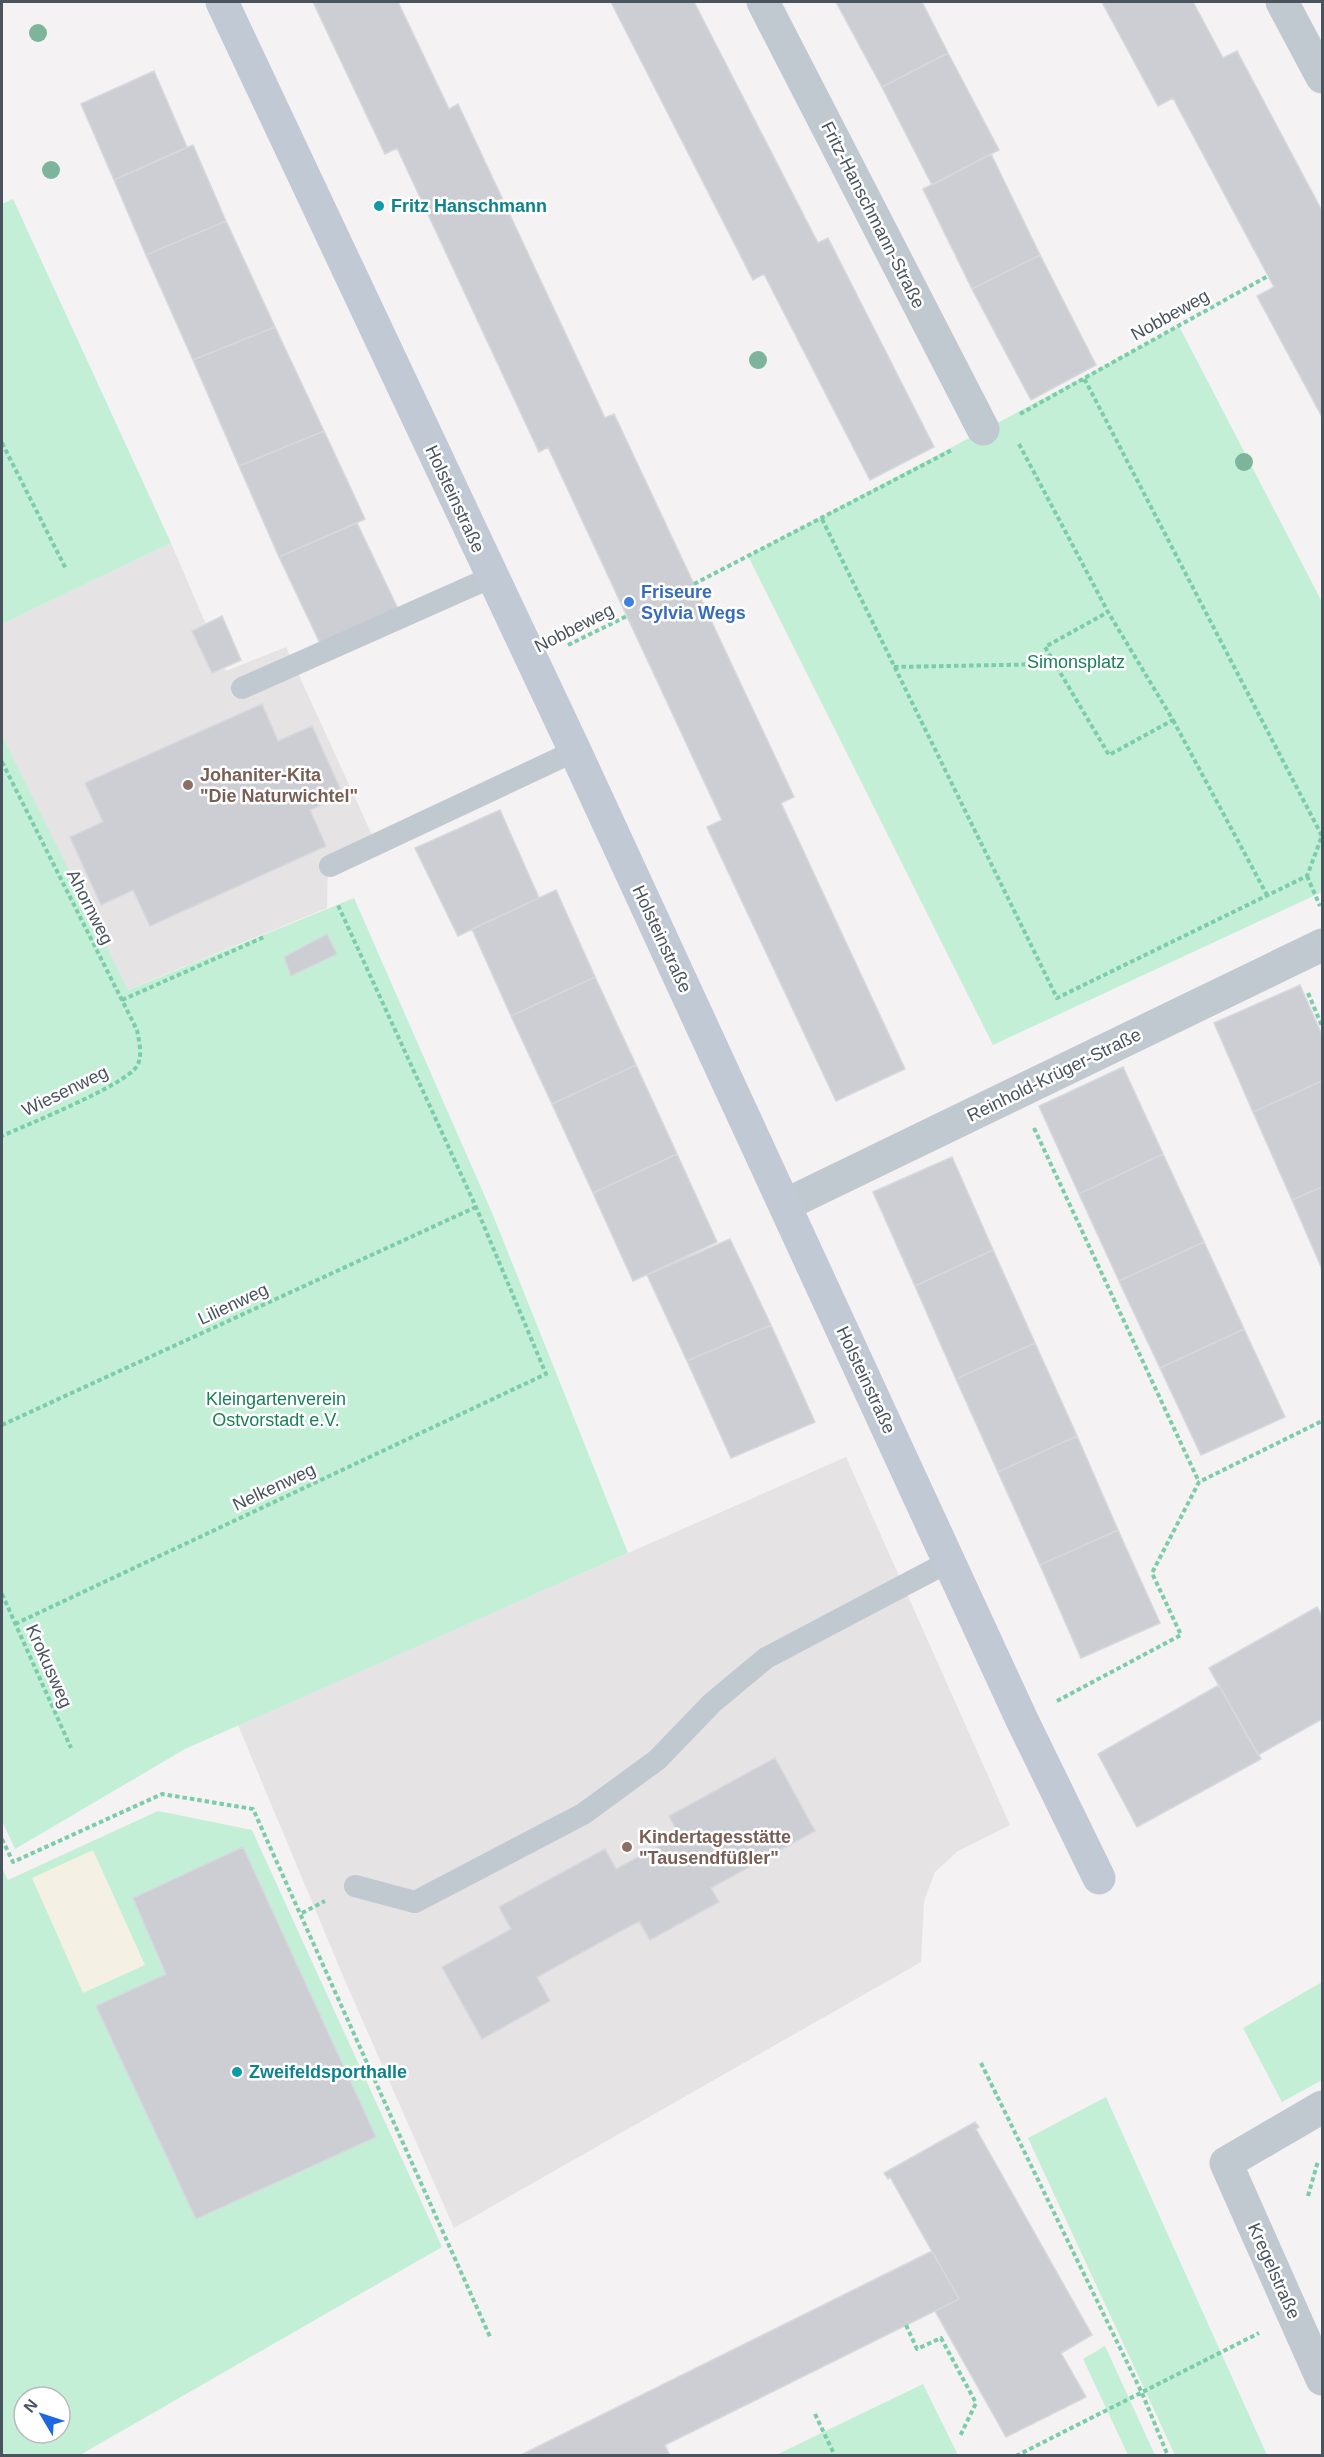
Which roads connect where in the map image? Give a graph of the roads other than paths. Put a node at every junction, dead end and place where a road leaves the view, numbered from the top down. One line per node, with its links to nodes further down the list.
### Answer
1 (222, 2): 6 (street, Holsteinstraße)
2 (763, 2): 5 (street, Fritz-Hanschmann-Straße)
3 (1282, 2): 4 (street)
4 (1323, 77)
5 (983, 429)
6 (492, 577): 7 (lane); 8 (street, Holsteinstraße)
7 (242, 688)
8 (575, 751): 9 (lane); 11 (street, Holsteinstraße)
9 (330, 866)
10 (1323, 945): 11 (street, Reinhold-Krüger-Straße)
11 (785, 1205): 12 (street, Holsteinstraße)
12 (950, 1562): 13 (street, Holsteinstraße); 14 (lane)
13 (1099, 1878)
14 (356, 1886)
15 (1323, 2107): 16 (street, Kregelstraße)
16 (1323, 2379)

